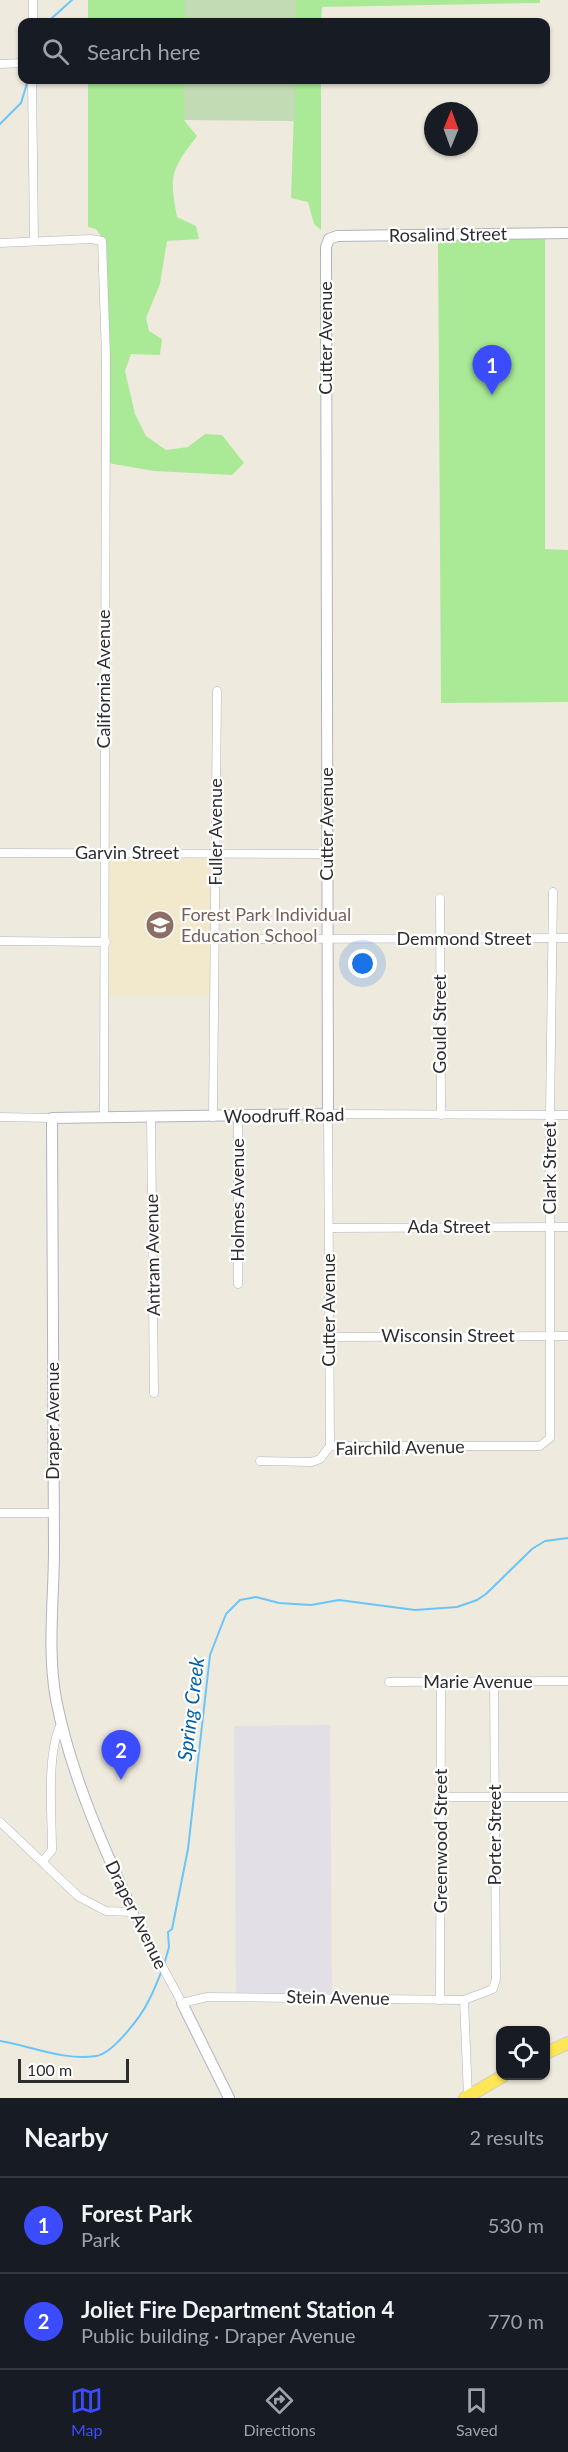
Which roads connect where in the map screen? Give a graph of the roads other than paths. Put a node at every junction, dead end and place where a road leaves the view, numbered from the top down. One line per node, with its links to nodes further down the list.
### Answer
1 (33, 0): 2 (street)
2 (33, 18)
3 (18, 63): 4 (street)
4 (0, 64)
5 (33, 84): 8 (street)
6 (568, 234): 7 (street, Rosalind Street)
7 (329, 239): 14 (street, Cutter Avenue)
8 (34, 241): 9 (street); 12 (street, California Avenue)
9 (0, 243)
10 (216, 691): 13 (street, Fuller Avenue)
11 (0, 853): 12 (street, Garvin Street)
12 (105, 854): 13 (street, Garvin Street); 23 (street, California Avenue)
13 (216, 854): 14 (street, Garvin Street); 18 (street, Fuller Avenue)
14 (327, 854): 22 (street, Cutter Avenue)
15 (553, 892): 17 (street, Clark Street)
16 (440, 898): 19 (street, Gould Street)
17 (552, 938): 19 (street, Demmond Street); 20 (street, Demmond Street); 26 (street, Clark Street)
18 (215, 939): 22 (street, Demmond Street); 31 (street, Fuller Avenue)
19 (440, 939): 22 (street, Demmond Street); 25 (street, Gould Street)
20 (568, 939)
21 (0, 940): 23 (street)
22 (327, 940): 24 (street, Cutter Avenue)
23 (106, 942): 33 (street, California Avenue)
24 (328, 1114): 25 (street, Woodruff Road); 28 (street, Woodruff Road); 36 (street, Cutter Avenue)
25 (441, 1114): 26 (street, Woodruff Road)
26 (550, 1114): 27 (street, Woodruff Road); 34 (street, Clark Street)
27 (568, 1115)
28 (238, 1116): 31 (street, Woodruff Road); 37 (street, Holmes Avenue)
29 (0, 1117): 32 (street, Woodruff Road)
30 (151, 1117): 31 (street, Woodruff Road); 33 (street, Woodruff Road); 41 (street, Antram Avenue)
31 (213, 1117)
32 (52, 1118): 33 (street, Woodruff Road); 46 (street, Draper Avenue)
33 (104, 1118)
34 (550, 1227): 35 (street, Ada Street); 36 (street, Ada Street); 38 (street, Clark Street)
35 (568, 1227)
36 (330, 1228): 40 (street, Cutter Avenue)
37 (238, 1284)
38 (551, 1336): 39 (street, Wisconsin Street); 40 (street, Wisconsin Street); 42 (street, Clark Street)
39 (568, 1336)
40 (329, 1337): 43 (street, Cutter Avenue)
41 (154, 1393)
42 (546, 1443): 43 (street, Fairchild Avenue)
43 (330, 1446): 44 (street, Fairchild Avenue)
44 (260, 1461)
45 (0, 1513): 46 (street)
46 (53, 1513): 51 (street, Draper Avenue)
47 (568, 1681): 50 (street, Marie Avenue)
48 (389, 1682): 49 (street, Marie Avenue)
49 (441, 1682): 50 (street, Marie Avenue); 52 (street, Greenwood Street)
50 (494, 1682): 53 (street, Porter Street)
51 (61, 1724): 56 (street, Draper Avenue); 57 (street, Draper Avenue)
52 (441, 1797): 53 (street); 59 (street, Greenwood Street)
53 (494, 1797): 54 (street); 58 (street, Porter Street)
54 (568, 1797)
55 (0, 1822): 56 (street)
56 (43, 1861): 57 (street)
57 (133, 1912): 61 (street, Draper Avenue)
58 (493, 1989): 60 (street, Stein Avenue)
59 (440, 2000): 60 (street, Stein Avenue); 61 (street, Stein Avenue)
60 (464, 2000): 65 (street)
61 (182, 2003): 66 (street, Draper Avenue)
62 (568, 2043): 63 (main road)
63 (550, 2051)
64 (496, 2080): 65 (main road)
65 (466, 2097)
66 (229, 2098)

